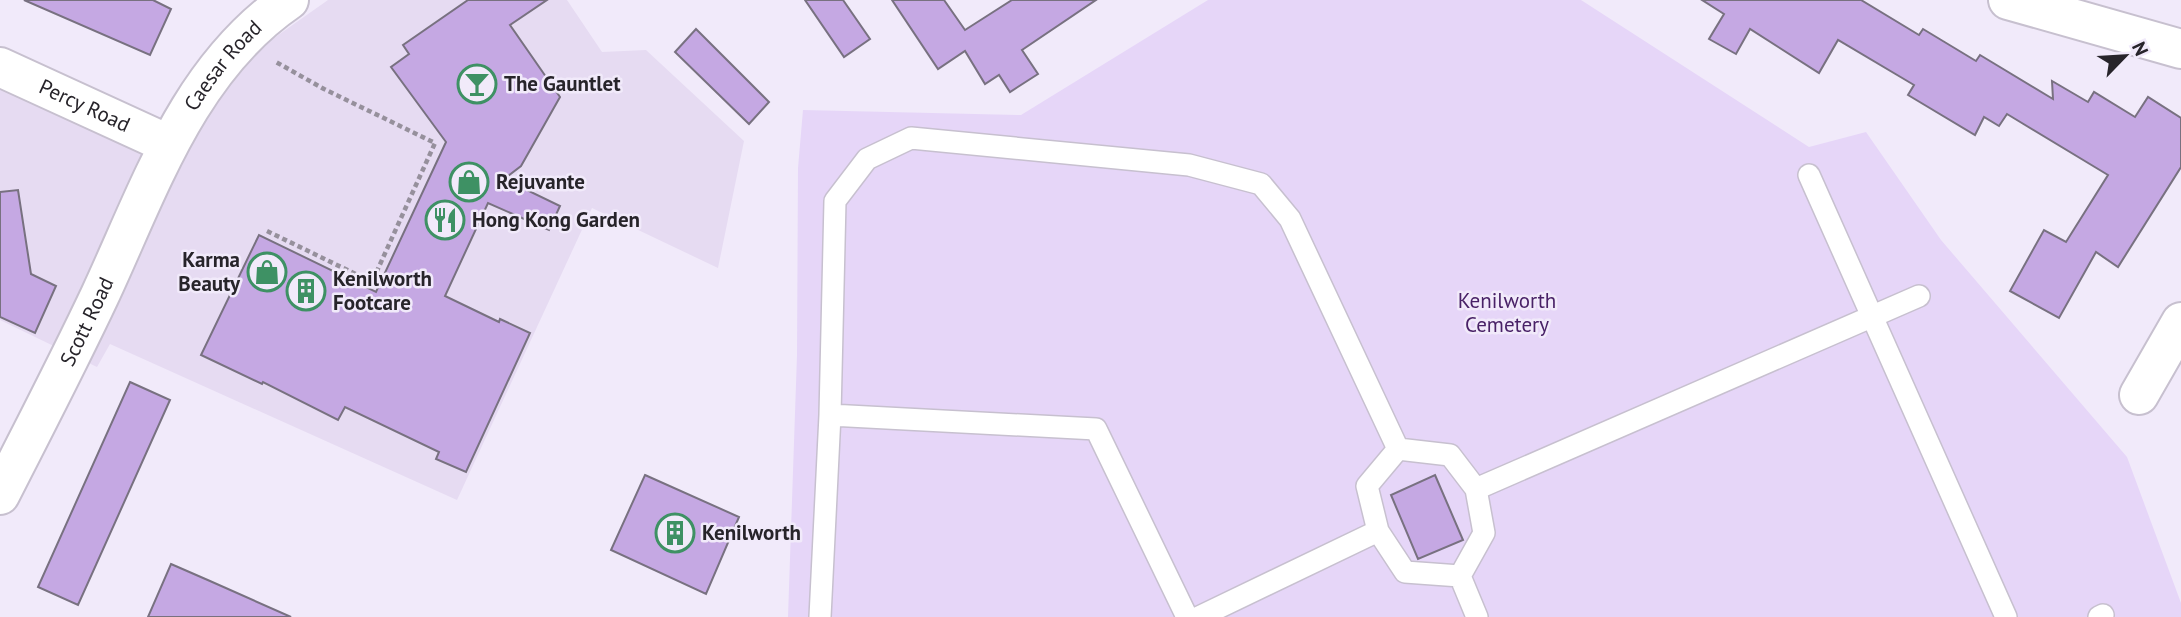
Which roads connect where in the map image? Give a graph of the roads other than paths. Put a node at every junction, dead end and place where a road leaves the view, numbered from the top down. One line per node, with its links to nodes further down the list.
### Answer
1 (289, 0): 5 (street, Caesar Road)
2 (2008, 0): 3 (street)
3 (2181, 49)
4 (0, 66): 5 (street, Percy Road)
5 (168, 144): 14 (street, Scott Road)
6 (1809, 175): 8 (lane)
7 (1919, 296): 8 (lane)
8 (1871, 316): 13 (lane); 21 (lane)
9 (2181, 322): 10 (street)
10 (2139, 396)
11 (830, 415): 12 (lane); 17 (lane); 18 (lane)
12 (1398, 449): 13 (lane); 15 (lane)
13 (1476, 489): 16 (lane)
14 (0, 495)
15 (1378, 531): 16 (lane); 19 (lane)
16 (1460, 576): 20 (lane)
17 (820, 617)
18 (1187, 617)
19 (1199, 617)
20 (1477, 617)
21 (2006, 617)

